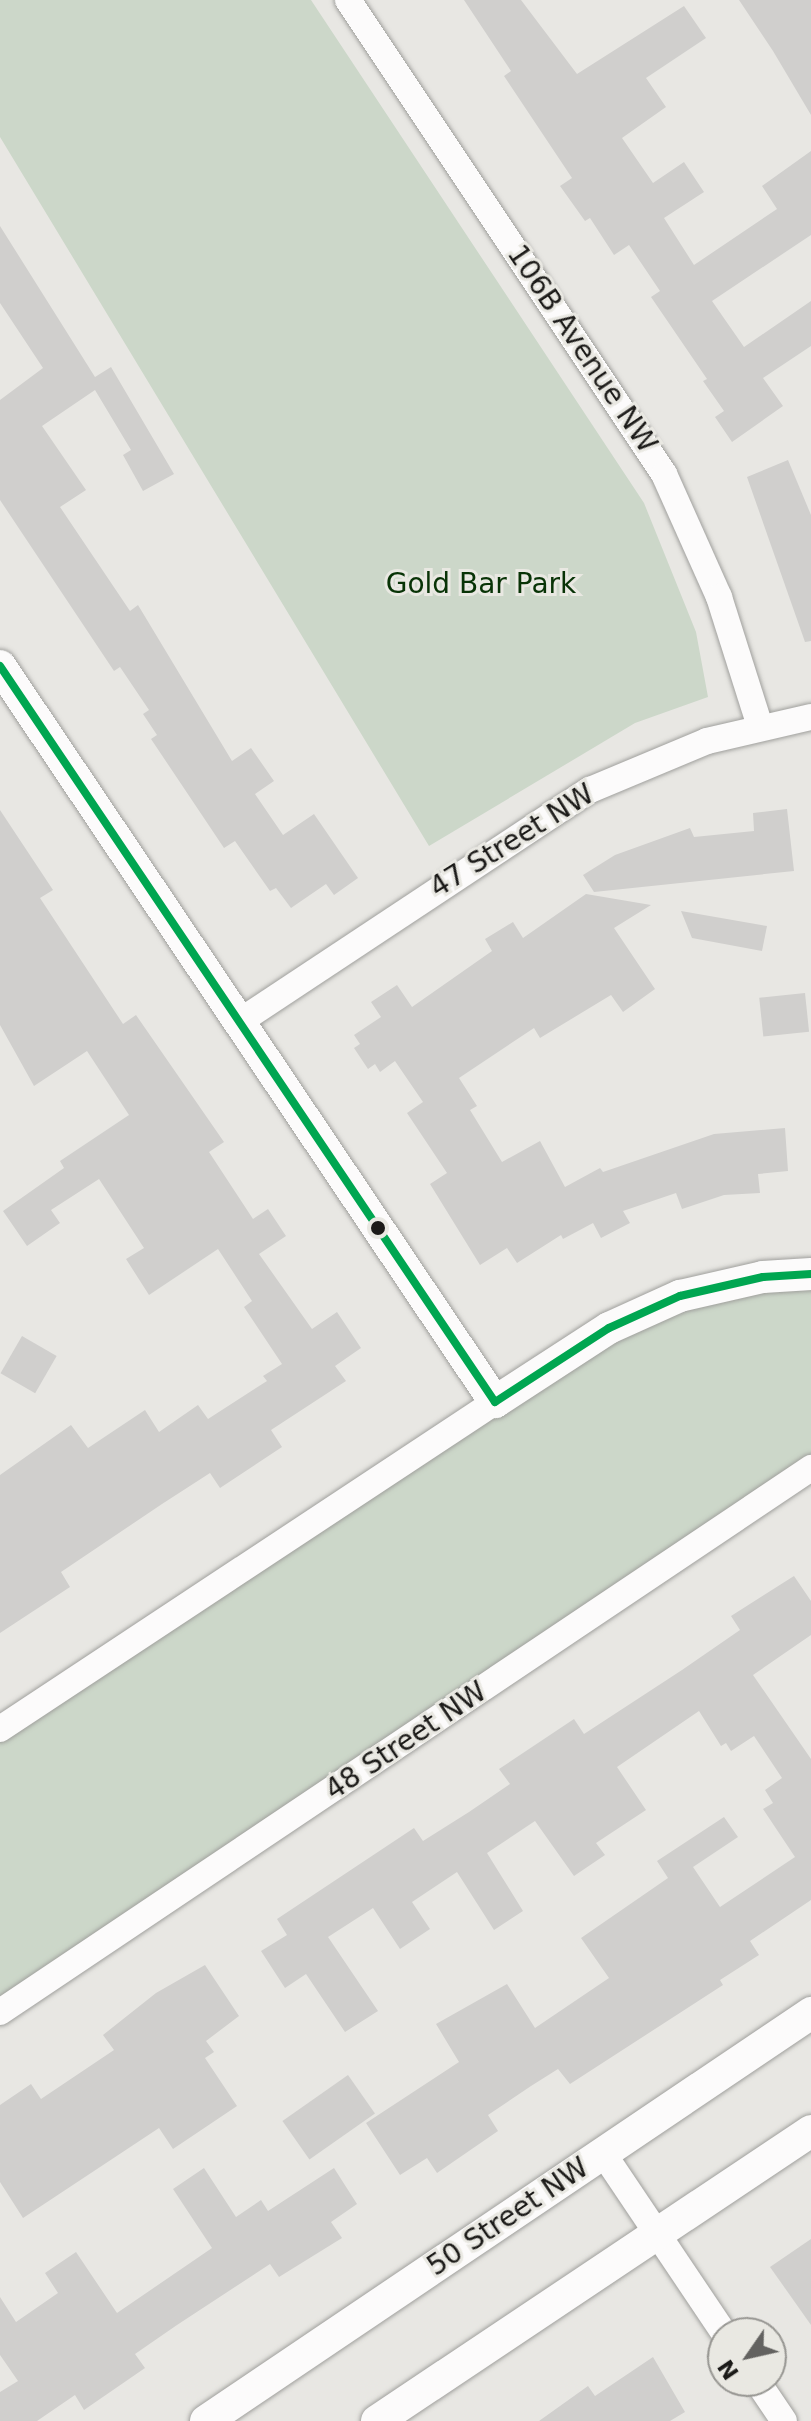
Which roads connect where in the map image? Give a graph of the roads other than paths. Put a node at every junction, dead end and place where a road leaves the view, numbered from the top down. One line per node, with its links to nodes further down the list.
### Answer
1 (348, 0): 4 (street, 106B Avenue NW)
2 (0, 666): 5 (street)
3 (811, 717): 4 (street, 47 Street NW)
4 (760, 726): 5 (street, 47 Street NW)
5 (239, 1022): 7 (street)
6 (811, 1274): 7 (street)
7 (495, 1402): 9 (street)
8 (811, 1468): 10 (street, 48 Street NW)
9 (0, 1729)
10 (0, 2012)
11 (811, 2013): 13 (street, 50 Street NW)
12 (811, 2131): 14 (street)
13 (603, 2153): 14 (street); 17 (street, 50 Street NW)
14 (659, 2235): 15 (street); 18 (street)
15 (713, 2317)
16 (768, 2397): 19 (street)
17 (206, 2421)
18 (377, 2421)
19 (784, 2421)

